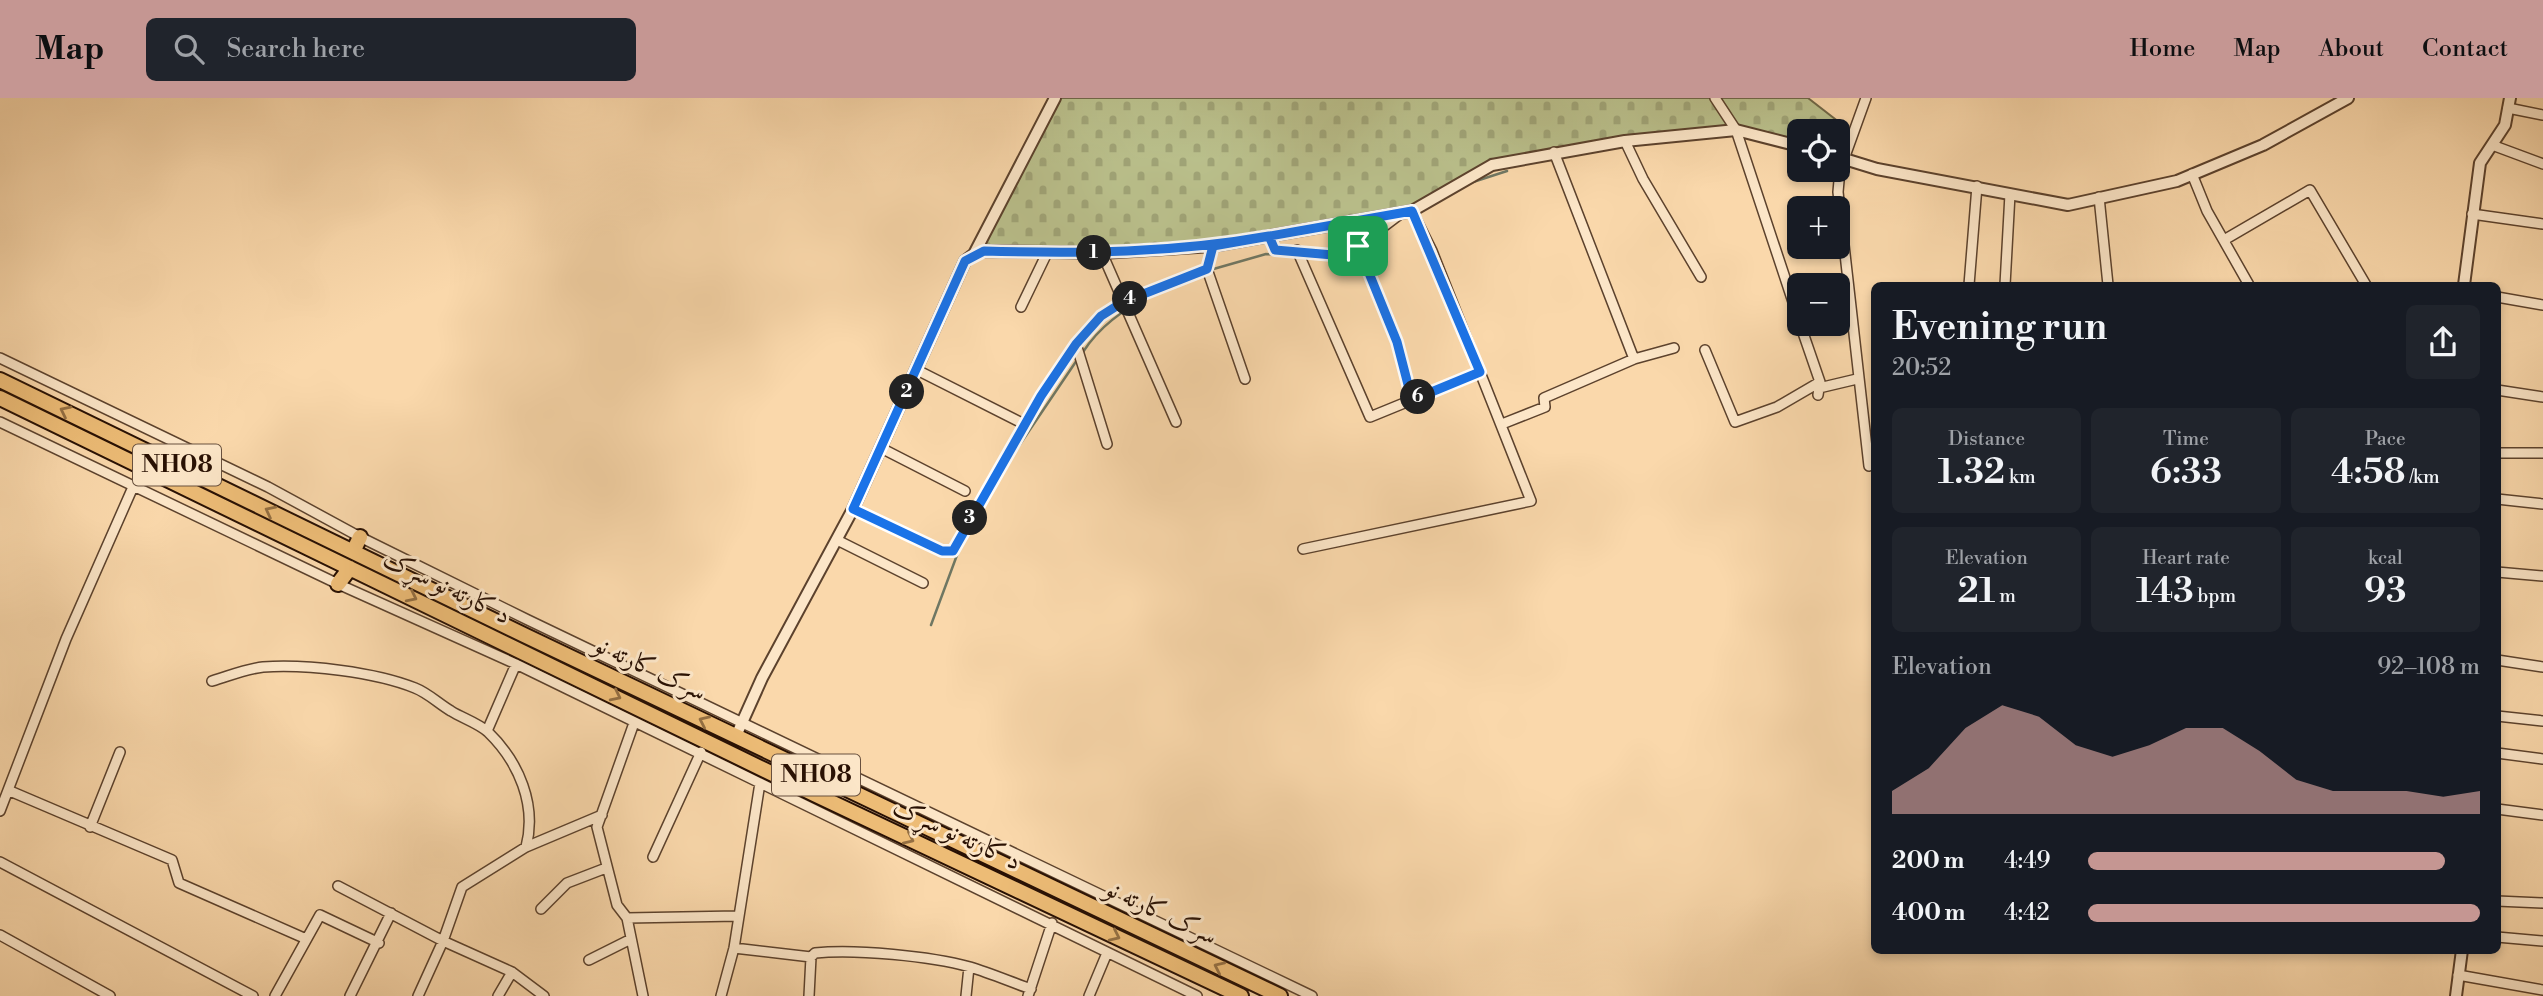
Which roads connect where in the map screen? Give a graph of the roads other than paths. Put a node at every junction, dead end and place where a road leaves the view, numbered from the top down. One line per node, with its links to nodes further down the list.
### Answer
1 (1055, 98): 30 (street)
2 (1716, 98): 7 (street)
3 (1866, 98): 8 (street)
4 (2348, 98): 15 (street)
5 (2509, 103): 6 (street); 11 (street)
6 (2543, 115)
7 (1736, 131): 9 (street); 10 (street); 39 (street)
8 (1850, 136)
9 (1625, 141): 12 (street); 32 (street)
10 (1787, 143)
11 (2492, 145): 14 (street); 21 (street)
12 (1554, 152): 20 (street); 49 (street)
13 (1850, 161): 17 (street)
14 (2543, 164)
15 (2192, 174): 19 (street); 24 (street)
16 (1839, 182): 53 (street)
17 (1978, 186): 18 (street); 33 (street)
18 (2010, 194): 19 (street); 34 (street)
19 (2099, 198): 35 (street)
20 (1408, 212): 23 (street); 26 (street); 51 (street)
21 (2472, 214): 22 (street); 38 (street)
22 (2543, 224)
23 (1269, 236): 25 (street); 27 (street)
24 (2224, 240): 36 (street); 37 (street)
25 (1213, 246): 29 (street); 31 (street)
26 (1358, 246): 27 (street); 59 (street)
27 (1297, 250): 59 (street)
28 (1047, 253): 29 (street); 30 (street); 43 (street)
29 (1101, 253): 41 (street)
30 (974, 254): 50 (street)
31 (1207, 269): 41 (street); 52 (street)
32 (1701, 278)
33 (1969, 282)
34 (2005, 282)
35 (2108, 282)
36 (2247, 282)
37 (2364, 282)
38 (2463, 282)
39 (1787, 283)
40 (2501, 299): 42 (street)
41 (1123, 302): 45 (street); 61 (street)
42 (2543, 305)
43 (1021, 307)
44 (1804, 336): 55 (street)
45 (1076, 344): 62 (street); 64 (street)
46 (1674, 348): 49 (street)
47 (1705, 350): 55 (street)
48 (0, 358): 77 (street)
49 (1634, 359): 63 (street)
50 (917, 370): 62 (street); 65 (street)
51 (1480, 372): 59 (street); 63 (street)
52 (1245, 379)
53 (1857, 379): 55 (street); 68 (street)
54 (0, 380): 70 (highway, سرک کارته نو / NH08, one-way to 54)
55 (1819, 388)
56 (2501, 391): 57 (street)
57 (2543, 397)
58 (0, 398): 74 (highway, سرک کارته نو / NH08)
59 (1412, 400)
60 (0, 422): 69 (street)
61 (1176, 422)
62 (1024, 424): 75 (street)
63 (1502, 424): 79 (street)
64 (1107, 444)
65 (881, 448): 71 (street); 75 (street)
66 (2501, 453): 67 (street)
67 (2543, 453)
68 (1869, 466)
69 (133, 487): 85 (street); 103 (street)
70 (224, 488): 74 (highway); 76 (highway, سرک کارته نو / NH08, one-way to 70)
71 (965, 491)
72 (2501, 499): 73 (street)
73 (2543, 504)
74 (221, 505): 76 (highway, سرک کارته نو / NH08)
75 (853, 509): 78 (street)
76 (298, 533): 80 (highway, سرک کارته نو / NH08); 81 (highway, سرک کارته نو / NH08)
77 (360, 537): 80 (highway); 93 (street)
78 (836, 540): 84 (street); 93 (street)
79 (1303, 549)
80 (353, 552): 93 (highway, سرک کارته نو / NH08, one-way to 80)
81 (350, 568): 85 (highway); 95 (highway, د کارته نو سړک / NH08, one-way to 95)
82 (2501, 572): 83 (street)
83 (2543, 576)
84 (923, 583)
85 (338, 584): 87 (street)
86 (2501, 661): 88 (street)
87 (516, 664): 92 (street); 94 (street)
88 (2543, 667)
89 (212, 681): 94 (street)
90 (2501, 716): 91 (street)
91 (2543, 721)
92 (634, 723): 97 (street); 106 (street)
93 (739, 730): 100 (highway, سرک کارته نو / NH08); 155 (street)
94 (487, 732): 110 (street)
95 (706, 740): 97 (street); 101 (highway, د کارته نو سړک / NH08)
96 (120, 752): 108 (street)
97 (699, 754): 102 (street); 111 (street)
98 (2501, 754): 99 (street)
99 (2543, 759)
100 (786, 761): 101 (highway); 154 (highway, سرک کارته نو / NH08, one-way to 100)
101 (778, 777): 109 (highway, د کارته نو سړک / NH08)
102 (760, 783): 109 (street); 119 (street)
103 (10, 791): 105 (street); 108 (street)
104 (2501, 810): 107 (street)
105 (0, 811)
106 (602, 815): 110 (street); 113 (street)
107 (2543, 815)
108 (90, 827): 124 (street)
109 (872, 829): 121 (street); 153 (highway, د کارته نو سړک / NH08, one-way to 153)
110 (526, 847): 127 (street)
111 (653, 857)
112 (0, 862): 141 (street)
113 (606, 868): 117 (street); 120 (street)
114 (338, 886): 118 (street)
115 (2501, 901): 116 (street)
116 (2543, 903)
117 (541, 909)
118 (391, 913): 127 (street); 128 (street)
119 (738, 916): 120 (street); 129 (street)
120 (626, 918): 125 (street)
121 (1052, 923): 130 (street); 138 (street)
122 (0, 935): 140 (street)
123 (2501, 937): 126 (street)
124 (304, 938): 128 (street); 142 (street)
125 (631, 939): 133 (street); 147 (street)
126 (2543, 941)
127 (443, 942): 135 (street); 144 (street)
128 (379, 943): 143 (street)
129 (734, 948): 132 (street); 148 (street)
130 (1107, 953): 139 (street); 151 (street)
131 (2461, 954): 136 (street)
132 (811, 957): 134 (street); 149 (street)
133 (589, 960)
134 (969, 967): 138 (street); 150 (street)
135 (512, 972): 145 (street); 146 (street)
136 (2458, 975): 137 (street); 156 (street)
137 (2543, 990)
138 (1030, 992)
139 (1179, 992): 152 (street)
140 (110, 996)
141 (253, 996)
142 (275, 996)
143 (350, 996)
144 (418, 996)
145 (498, 996)
146 (544, 996)
147 (643, 996)
148 (721, 996)
149 (809, 996)
150 (966, 996)
151 (1089, 996)
152 (1197, 996)
153 (1241, 996)
154 (1280, 996)
155 (1312, 996)
156 (2456, 996)

